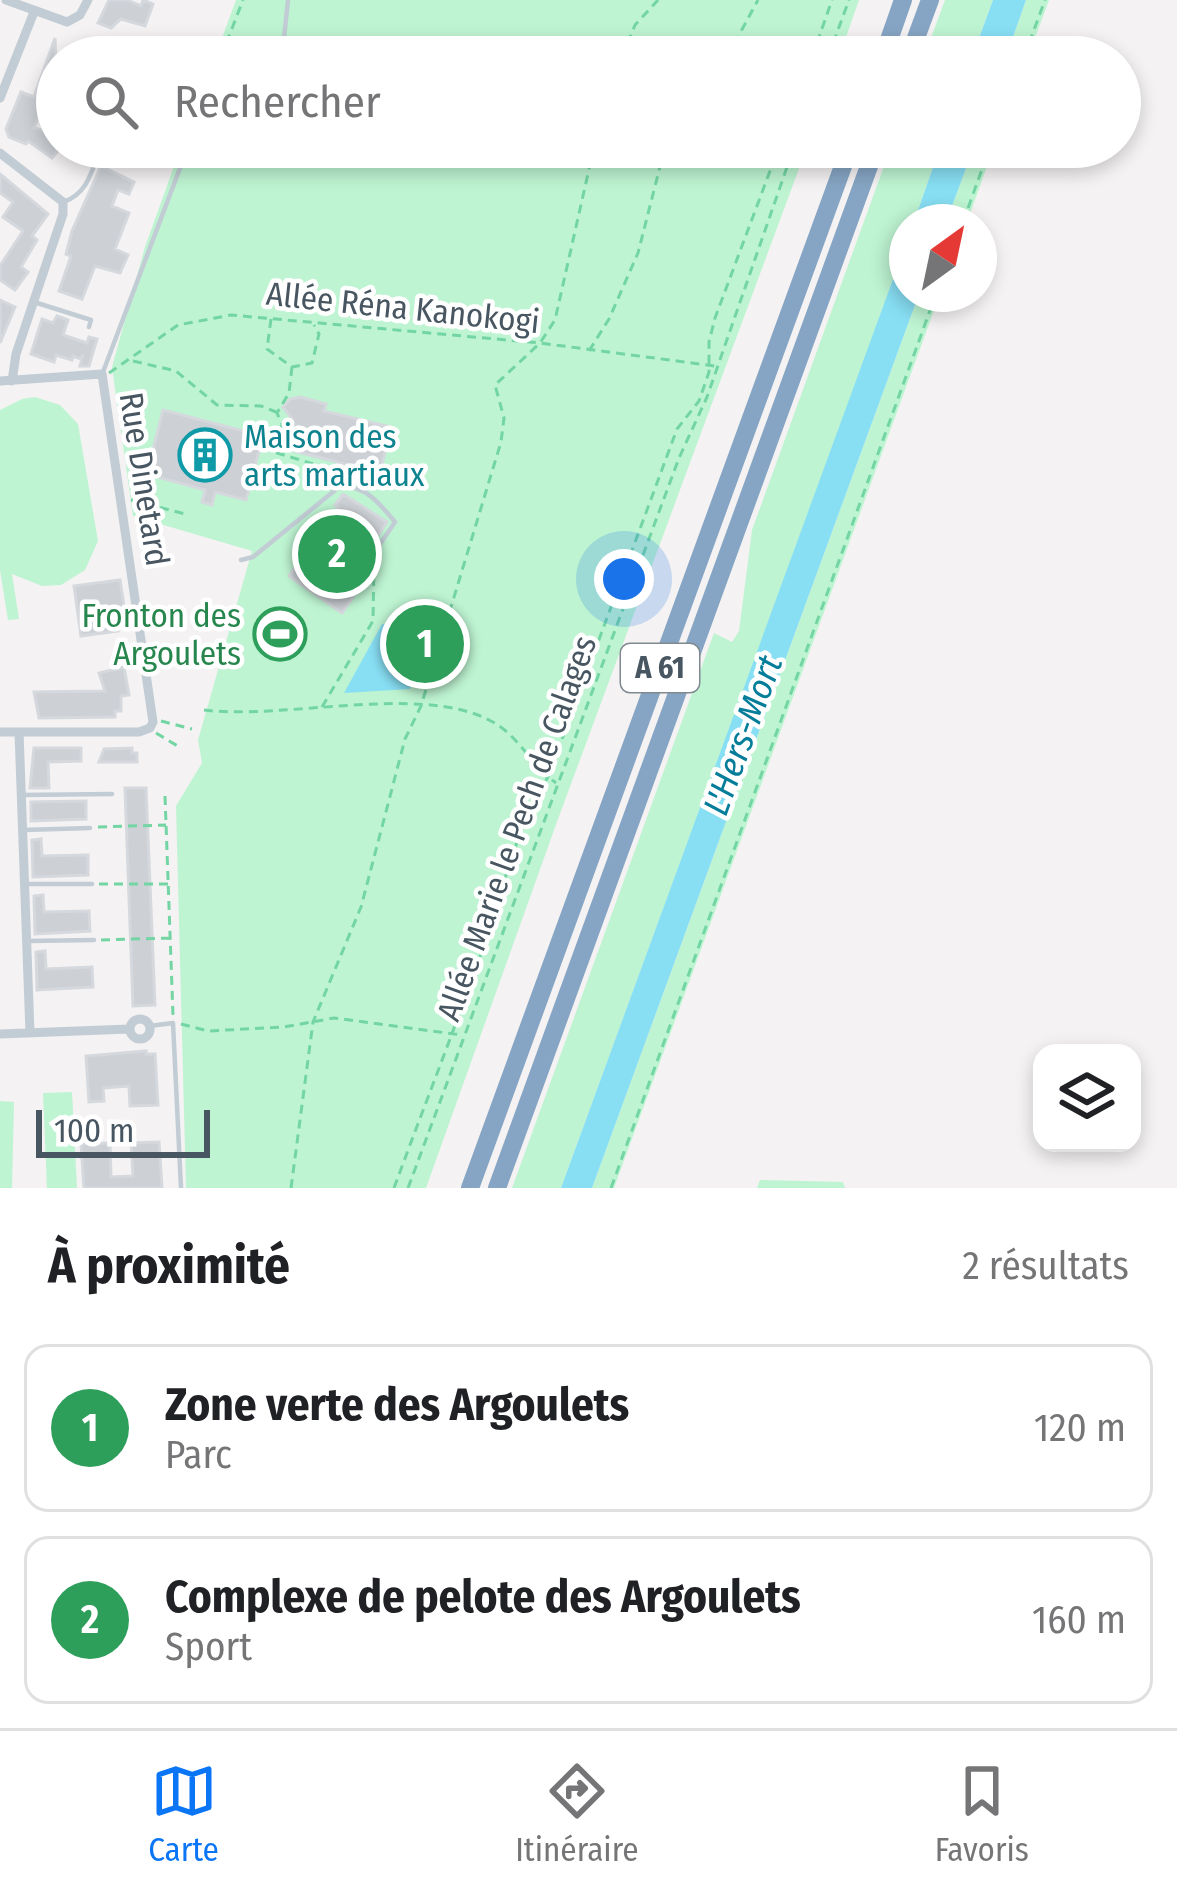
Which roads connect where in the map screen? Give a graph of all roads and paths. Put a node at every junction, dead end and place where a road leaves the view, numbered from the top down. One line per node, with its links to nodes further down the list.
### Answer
1 (6, 0): 12 (street)
2 (88, 0): 12 (street)
3 (243, 0): 13 (path)
4 (288, 0): 14 (lane)
5 (658, 0): 15 (path)
6 (758, 0): 16 (path)
7 (832, 0): 17 (path)
8 (849, 0): 18 (path)
9 (903, 0): 19 (highway)
10 (930, 0): 20 (highway)
11 (1045, 0): 21 (path)
12 (34, 12): 22 (street)
13 (228, 36)
14 (284, 36)
15 (631, 36)
16 (739, 36)
17 (819, 36)
18 (836, 36)
19 (890, 36)
20 (917, 36)
21 (1032, 36)
22 (0, 98)
23 (0, 153): 33 (street)
24 (93, 168): 33 (lane)
25 (180, 168): 46 (lane)
26 (590, 168): 40 (path)
27 (660, 168): 41 (path)
28 (771, 168): 43 (path)
29 (787, 168): 45 (path, Allée Marie le Pech de Calages)
30 (842, 168): 87 (highway, A 61)
31 (868, 168): 88 (highway, A 61)
32 (982, 168): 34 (path)
33 (63, 202): 35 (street)
34 (969, 204)
35 (34, 302): 39 (lane); 47 (street)
36 (929, 312): 89 (path)
37 (271, 317): 38 (path, Allée Réna Kanokogi); 42 (path, Allée Réna Kanokogi); 44 (path)
38 (312, 321): 40 (path, Allée Réna Kanokogi); 44 (path)
39 (89, 327)
40 (540, 343): 41 (path, Allée Réna Kanokogi); 54 (path)
41 (589, 352): 43 (path, Allée Réna Kanokogi)
42 (131, 361): 46 (path, Allée Réna Kanokogi); 48 (path)
43 (709, 364): 45 (path, Allée Réna Kanokogi); 62 (path)
44 (292, 367): 48 (path)
45 (716, 367): 63 (path, Allée Marie le Pech de Calages)
46 (102, 374): 47 (street); 50 (street, Rue Dinetard)
47 (6, 381)
48 (277, 413): 49 (path)
49 (339, 487): 52 (lane); 53 (lane)
50 (118, 497): 51 (path); 57 (street, Rue Dinetard)
51 (185, 514)
52 (241, 560)
53 (370, 560): 55 (path)
54 (421, 706): 55 (path); 62 (path); 76 (path)
55 (321, 709): 56 (path)
56 (204, 710)
57 (152, 725): 58 (path); 60 (street); 61 (path)
58 (192, 729)
59 (0, 732): 60 (street)
60 (19, 732): 65 (street)
61 (181, 748)
62 (548, 777): 63 (path); 81 (path)
63 (558, 784): 82 (path, Allée Marie le Pech de Calages)
64 (112, 794): 65 (lane)
65 (21, 795): 69 (street)
66 (165, 796): 67 (path)
67 (168, 825): 68 (path); 72 (path)
68 (90, 828): 69 (lane)
69 (22, 830): 70 (street)
70 (24, 884): 71 (lane); 75 (street)
71 (92, 884): 72 (path)
72 (170, 884): 73 (path)
73 (171, 938): 74 (path); 77 (path)
74 (94, 940): 75 (lane)
75 (26, 941): 79 (street)
76 (314, 1022): 77 (path); 81 (path); 84 (path)
77 (173, 1023): 78 (lane); 83 (lane)
78 (149, 1025): 79 (street)
79 (30, 1033): 80 (street)
80 (0, 1034)
81 (452, 1034): 82 (path); 85 (path)
82 (465, 1036): 86 (path, Allée Marie le Pech de Calages)
83 (181, 1188)
84 (291, 1188)
85 (394, 1188)
86 (408, 1188)
87 (470, 1188)
88 (497, 1188)
89 (610, 1188)

